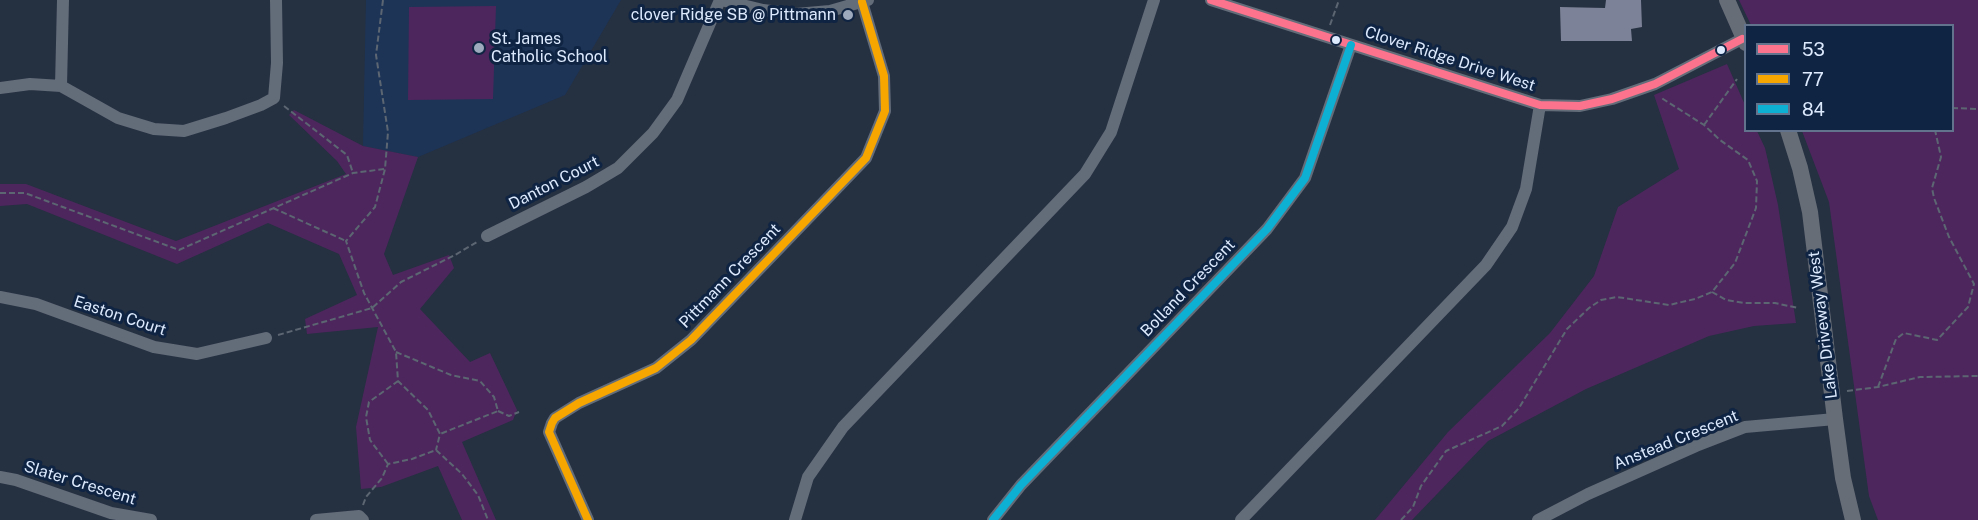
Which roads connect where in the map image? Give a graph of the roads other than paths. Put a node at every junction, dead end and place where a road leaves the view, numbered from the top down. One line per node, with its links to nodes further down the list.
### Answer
1 (63, 0): 11 (street)
2 (276, 0): 11 (street)
3 (721, 0): 8 (street); 15 (street, Danton Court)
4 (1154, 0): 24 (street)
5 (1212, 0): 10 (street, Clover Ridge Drive West)
6 (1727, 0): 9 (street)
7 (865, 1): 8 (street); 23 (street, Pittmann Crescent)
8 (829, 6)
9 (1744, 41): 13 (street, Clover Ridge Drive West)
10 (1351, 45): 13 (street, Clover Ridge Drive West); 25 (street, Bolland Crescent)
11 (61, 86): 12 (street)
12 (0, 88)
13 (1540, 105): 26 (street)
14 (1789, 132): 18 (street, Lake Driveway West)
15 (487, 236)
16 (0, 297): 17 (street, Easton Court)
17 (266, 338)
18 (1835, 418): 27 (street, Anstead Crescent); 28 (street, Lake Driveway West)
19 (0, 477): 21 (street, Slater Crescent)
20 (361, 518): 22 (street)
21 (151, 520)
22 (316, 520)
23 (588, 520)
24 (795, 520)
25 (993, 520)
26 (1241, 520)
27 (1538, 520)
28 (1853, 520)

